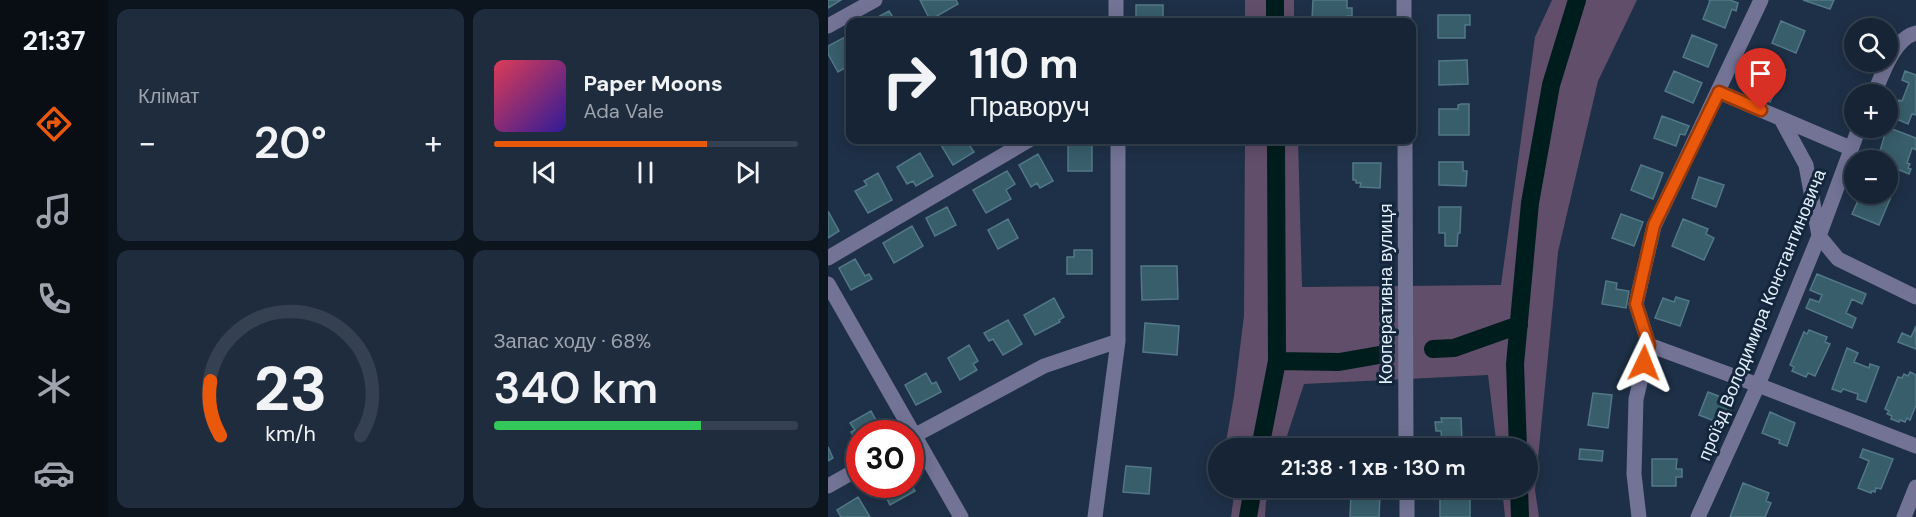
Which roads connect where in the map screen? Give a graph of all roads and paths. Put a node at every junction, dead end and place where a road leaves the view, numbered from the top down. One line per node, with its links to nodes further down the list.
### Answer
1 (875, 0): 7 (street)
2 (1116, 0): 5 (street)
3 (1404, 0): 6 (street)
4 (1761, 0): 10 (street)
5 (1116, 18)
6 (1404, 18)
7 (828, 26)
8 (1916, 33): 9 (street)
9 (1878, 84)
10 (1719, 92): 11 (street); 22 (street)
11 (1781, 119): 16 (street); 17 (street)
12 (1854, 138): 16 (street, проїзд Володимира Константиновича)
13 (1022, 144): 18 (street)
14 (1118, 144): 21 (street)
15 (1405, 144): 26 (street, Кооперативна вулиця)
16 (1850, 148): 17 (street, проїзд Володимира Константиновича)
17 (1819, 236): 20 (street); 23 (street, проїзд Володимира Константиновича)
18 (828, 258)
19 (828, 284): 24 (street)
20 (1916, 297)
21 (1118, 340): 25 (street); 34 (street)
22 (1649, 345): 23 (street); 36 (street)
23 (1758, 385): 27 (street); 37 (street, проїзд Володимира Константиновича)
24 (904, 420)
25 (924, 431)
26 (1406, 438)
27 (1916, 446)
28 (924, 455): 33 (street)
29 (846, 476): 30 (street)
30 (828, 486)
31 (1916, 487): 38 (street)
32 (1407, 498): 35 (street)
33 (961, 517)
34 (1095, 517)
35 (1407, 517)
36 (1639, 517)
37 (1698, 517)
38 (1904, 517)

